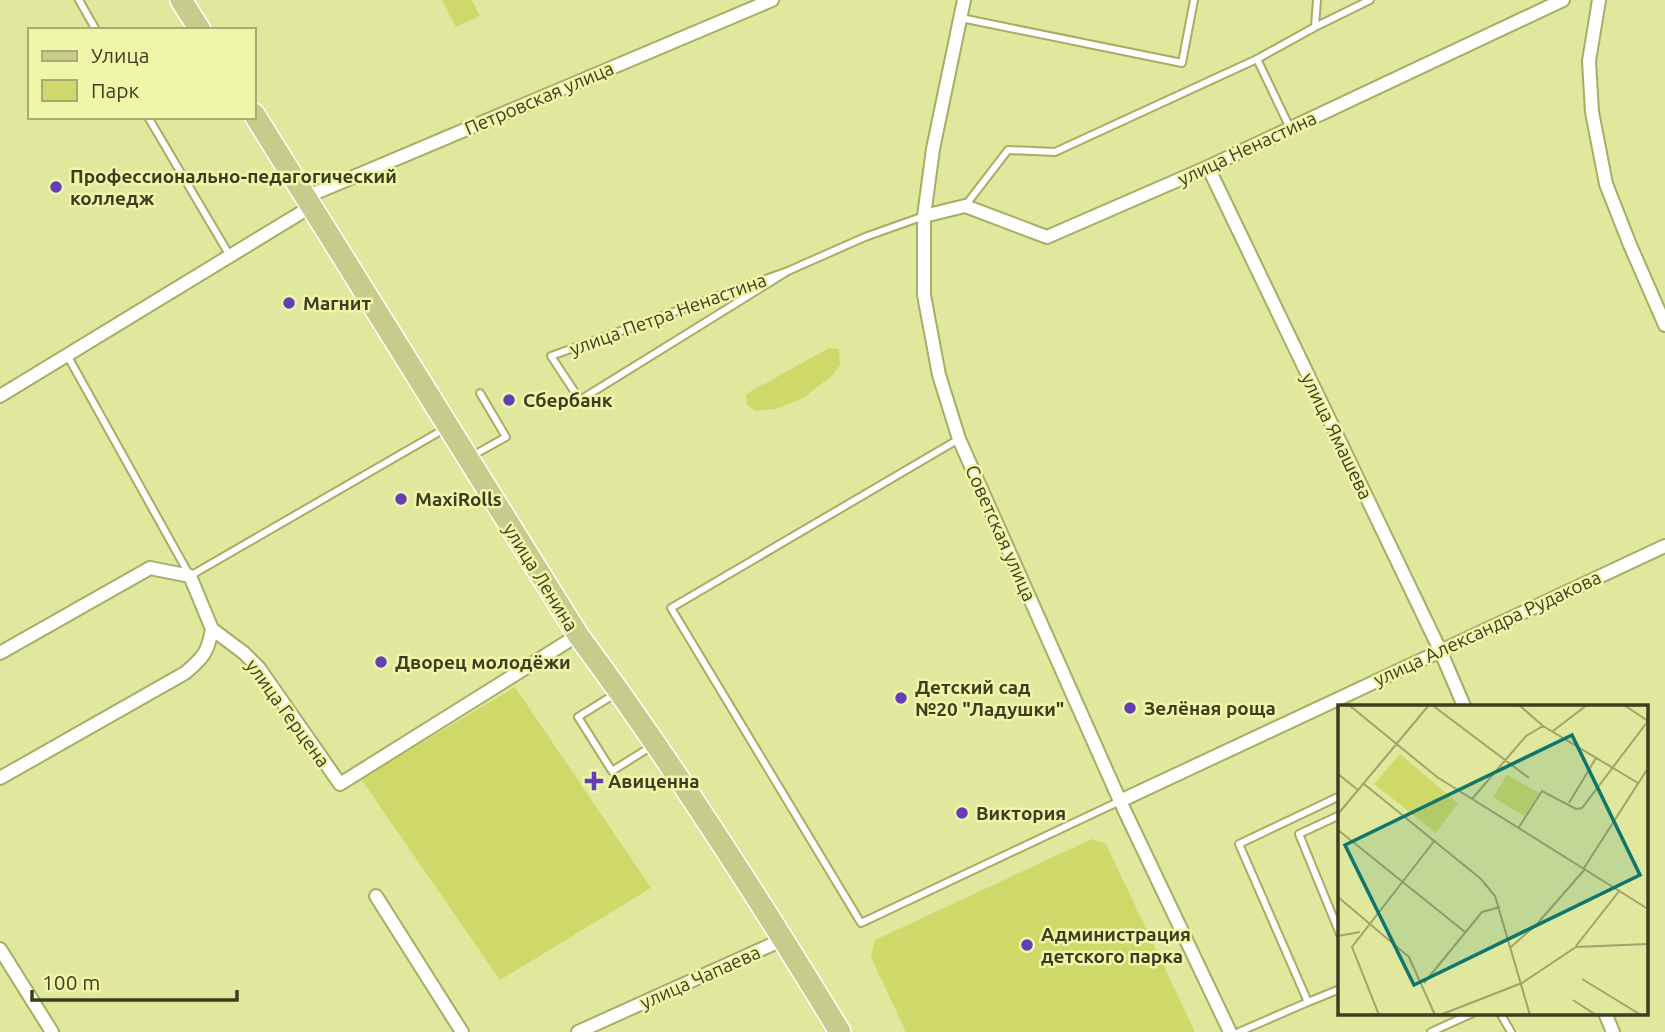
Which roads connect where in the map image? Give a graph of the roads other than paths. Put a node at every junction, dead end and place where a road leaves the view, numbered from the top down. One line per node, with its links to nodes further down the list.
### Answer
1 (79, 0): 12 (lane)
2 (181, 0): 13 (main road)
3 (772, 0): 19 (street, Петровская улица)
4 (964, 0): 10 (street, Советская улица)
5 (1194, 0): 10 (lane)
6 (1317, 0): 11 (lane)
7 (1370, 0): 11 (lane)
8 (1563, 0): 17 (street, улица Ненастина)
9 (1599, 0): 24 (street)
10 (961, 19): 21 (street, Советская улица)
11 (1315, 27): 14 (lane)
12 (95, 28)
13 (199, 28)
14 (1257, 59): 17 (lane); 20 (lane)
15 (256, 117): 19 (main road, улица Ленина)
16 (149, 119): 22 (lane)
17 (1290, 128): 18 (street, улица Ненастина)
18 (1208, 167): 20 (street, улица Ненастина); 35 (street, улица Ямашева)
19 (309, 201): 22 (street, Петровская улица); 28 (main road, улица Ленина)
20 (965, 206): 21 (street)
21 (924, 216): 23 (lane, улица Петра Ненастина); 29 (street, Советская улица)
22 (230, 256): 25 (street, Петровская улица)
23 (788, 271): 23 (lane, улица Петра Ненастина)
24 (1665, 325)
25 (67, 355): 27 (street, Петровская улица); 32 (lane)
26 (480, 393): 30 (lane)
27 (0, 396)
28 (448, 427): 30 (main road, улица Ленина); 32 (lane)
29 (959, 439): 42 (street, Советская улица); 42 (lane)
30 (468, 459): 34 (main road, улица Ленина)
31 (1665, 546): 35 (street, улица Александра Рудакова)
32 (190, 576): 33 (street); 36 (street)
33 (212, 629): 34 (street, улица Герцена); 40 (street)
34 (578, 635): 37 (main road, улица Ленина)
35 (1440, 650): 38 (street, улица Ямашева); 42 (street, улица Александра Рудакова)
36 (0, 653)
37 (619, 691): 39 (main road, улица Ленина); 39 (lane)
38 (1464, 705)
39 (654, 744): 46 (main road, улица Ленина)
40 (0, 778)
41 (1338, 796): 49 (lane)
42 (1120, 801): 57 (street, Советская улица)
43 (1338, 815): 45 (lane)
44 (376, 897): 54 (street)
45 (1338, 932)
46 (784, 939): 55 (street, улица Чапаева); 56 (main road, улица Ленина)
47 (0, 948): 53 (street)
48 (1338, 989): 49 (lane)
49 (1308, 1002): 58 (lane)
50 (1471, 1014): 59 (lane)
51 (1501, 1014): 60 (lane)
52 (1605, 1014): 61 (street)
53 (52, 1032)
54 (462, 1032)
55 (578, 1032)
56 (840, 1032)
57 (1230, 1032)
58 (1239, 1032)
59 (1431, 1032)
60 (1511, 1032)
61 (1613, 1032)

